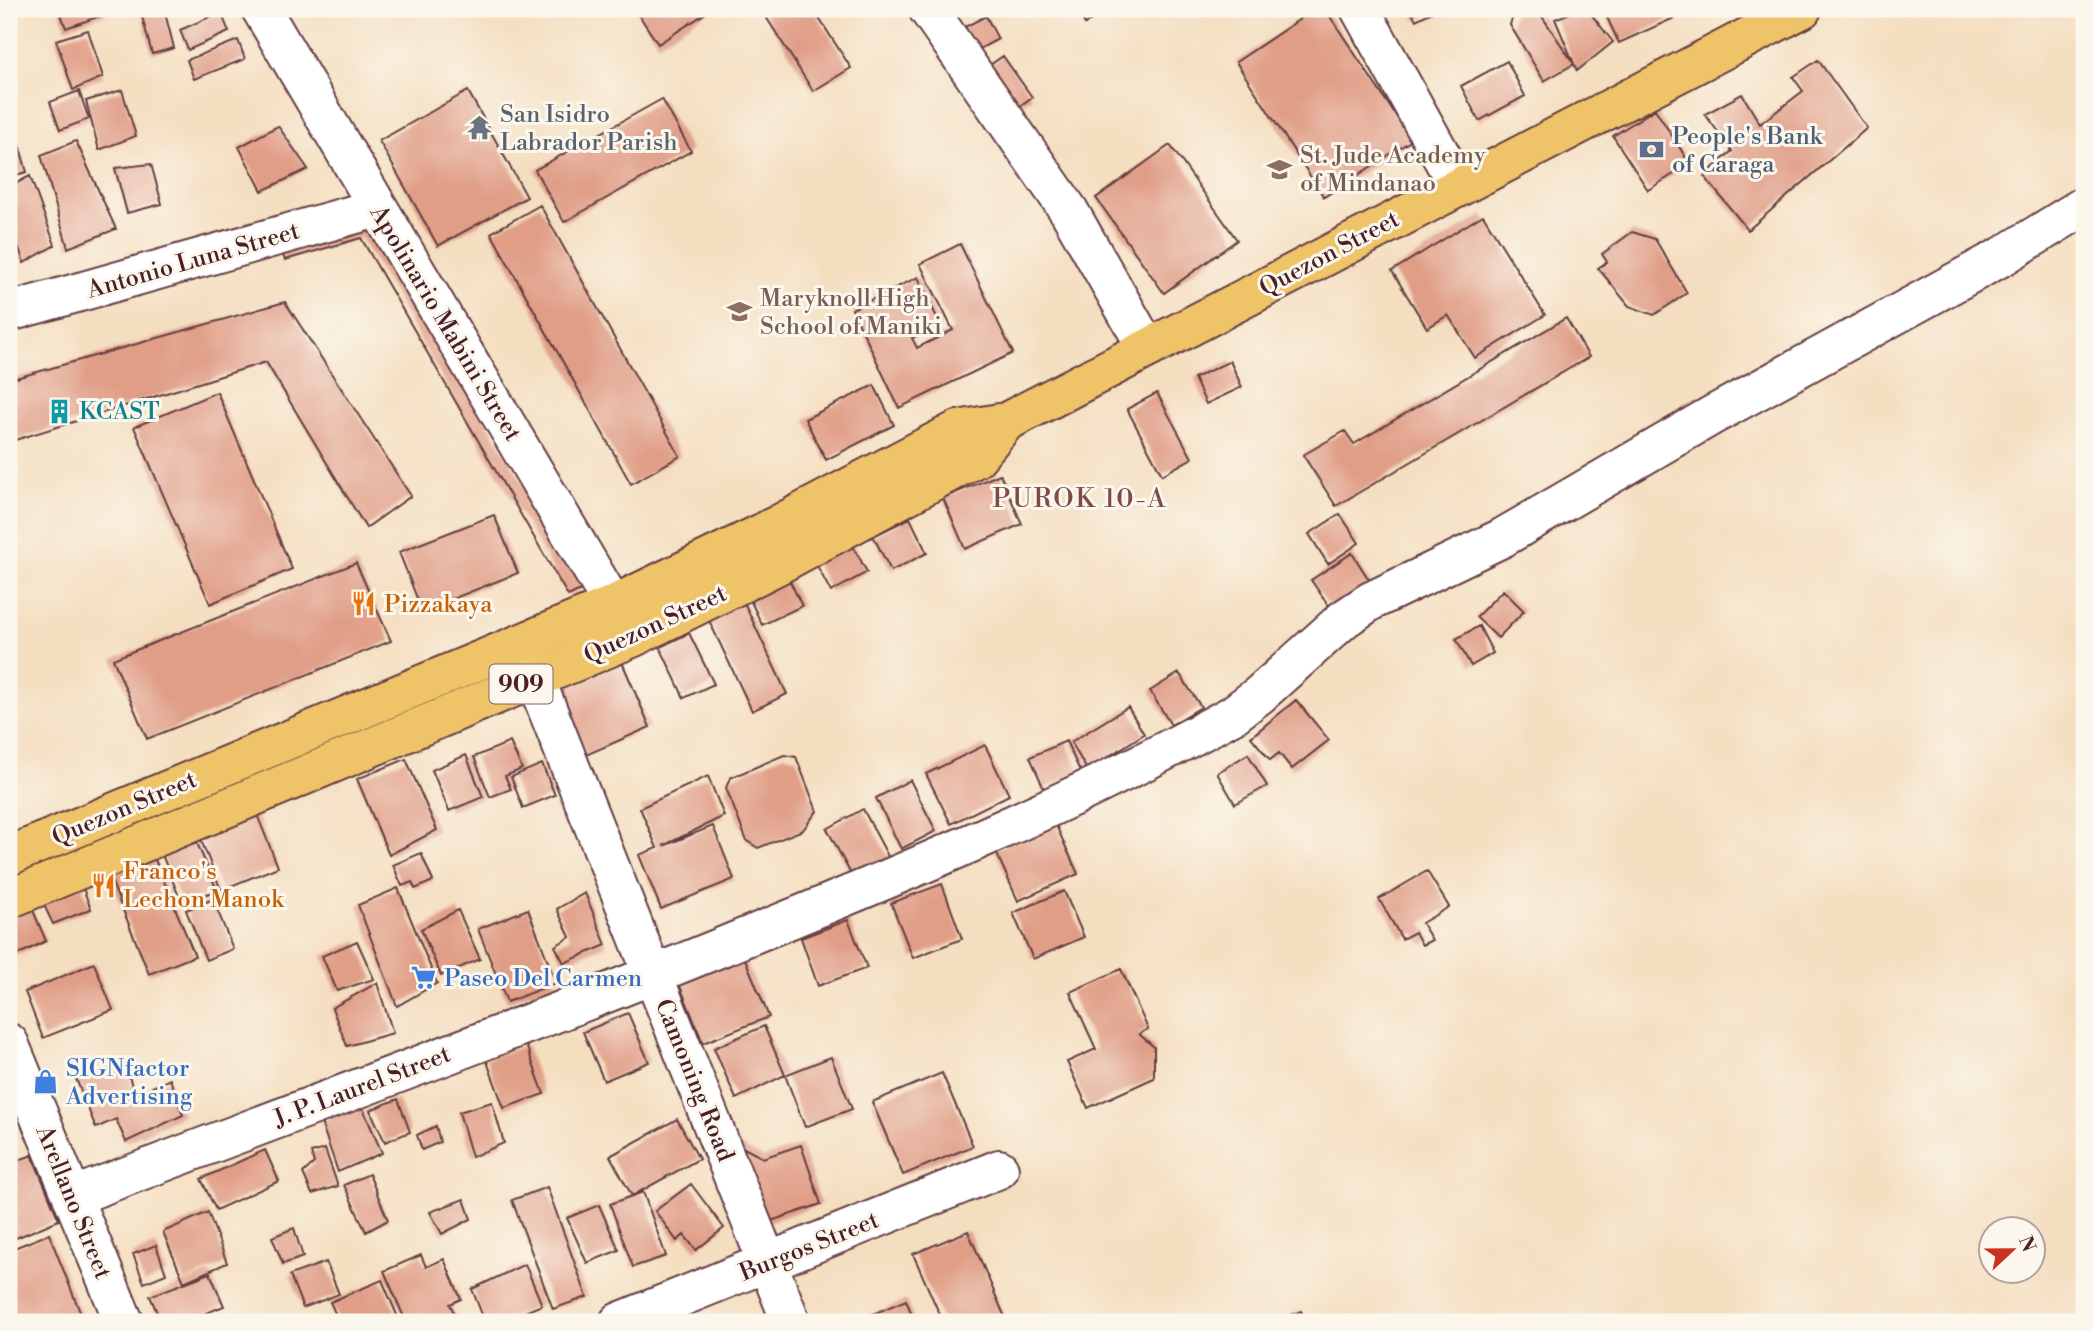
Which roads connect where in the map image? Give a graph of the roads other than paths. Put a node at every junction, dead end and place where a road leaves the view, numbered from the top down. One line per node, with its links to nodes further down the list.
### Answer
1 (261, 9): 7 (street, Apolinario Mabini Street)
2 (928, 9): 9 (street)
3 (1360, 9): 5 (street)
4 (1802, 9): 5 (highway, Quezon Street / 909)
5 (1458, 186): 9 (highway, Quezon Street / 909)
6 (2084, 206): 17 (street, J. P. Laurel Street)
7 (377, 208): 8 (street, Antonio Luna Street); 11 (street, Apolinario Mabini Street)
8 (9, 312)
9 (1147, 348): 10 (highway, Quezon Street / 909)
10 (1006, 422): 11 (highway, Quezon Street / 909); 12 (highway, Quezon Street / 909)
11 (613, 605): 12 (street, Apolinario Mabini Street); 13 (highway, Quezon Street / 909)
12 (632, 638): 14 (highway, Quezon Street / 909)
13 (521, 643): 14 (street, Camoning Road); 15 (highway, Quezon Street / 909)
14 (535, 678): 16 (highway, Quezon Street / 909); 17 (street, Camoning Road)
15 (9, 856)
16 (9, 899)
17 (653, 975): 20 (street, J. P. Laurel Street); 21 (street, Camoning Road)
18 (9, 1043): 20 (street, Arellano Street)
19 (999, 1169): 21 (street, Burgos Street)
20 (72, 1196): 22 (street, Arellano Street)
21 (767, 1263): 23 (street, Burgos Street); 24 (street, Camoning Road)
22 (124, 1322)
23 (620, 1322)
24 (791, 1322)

